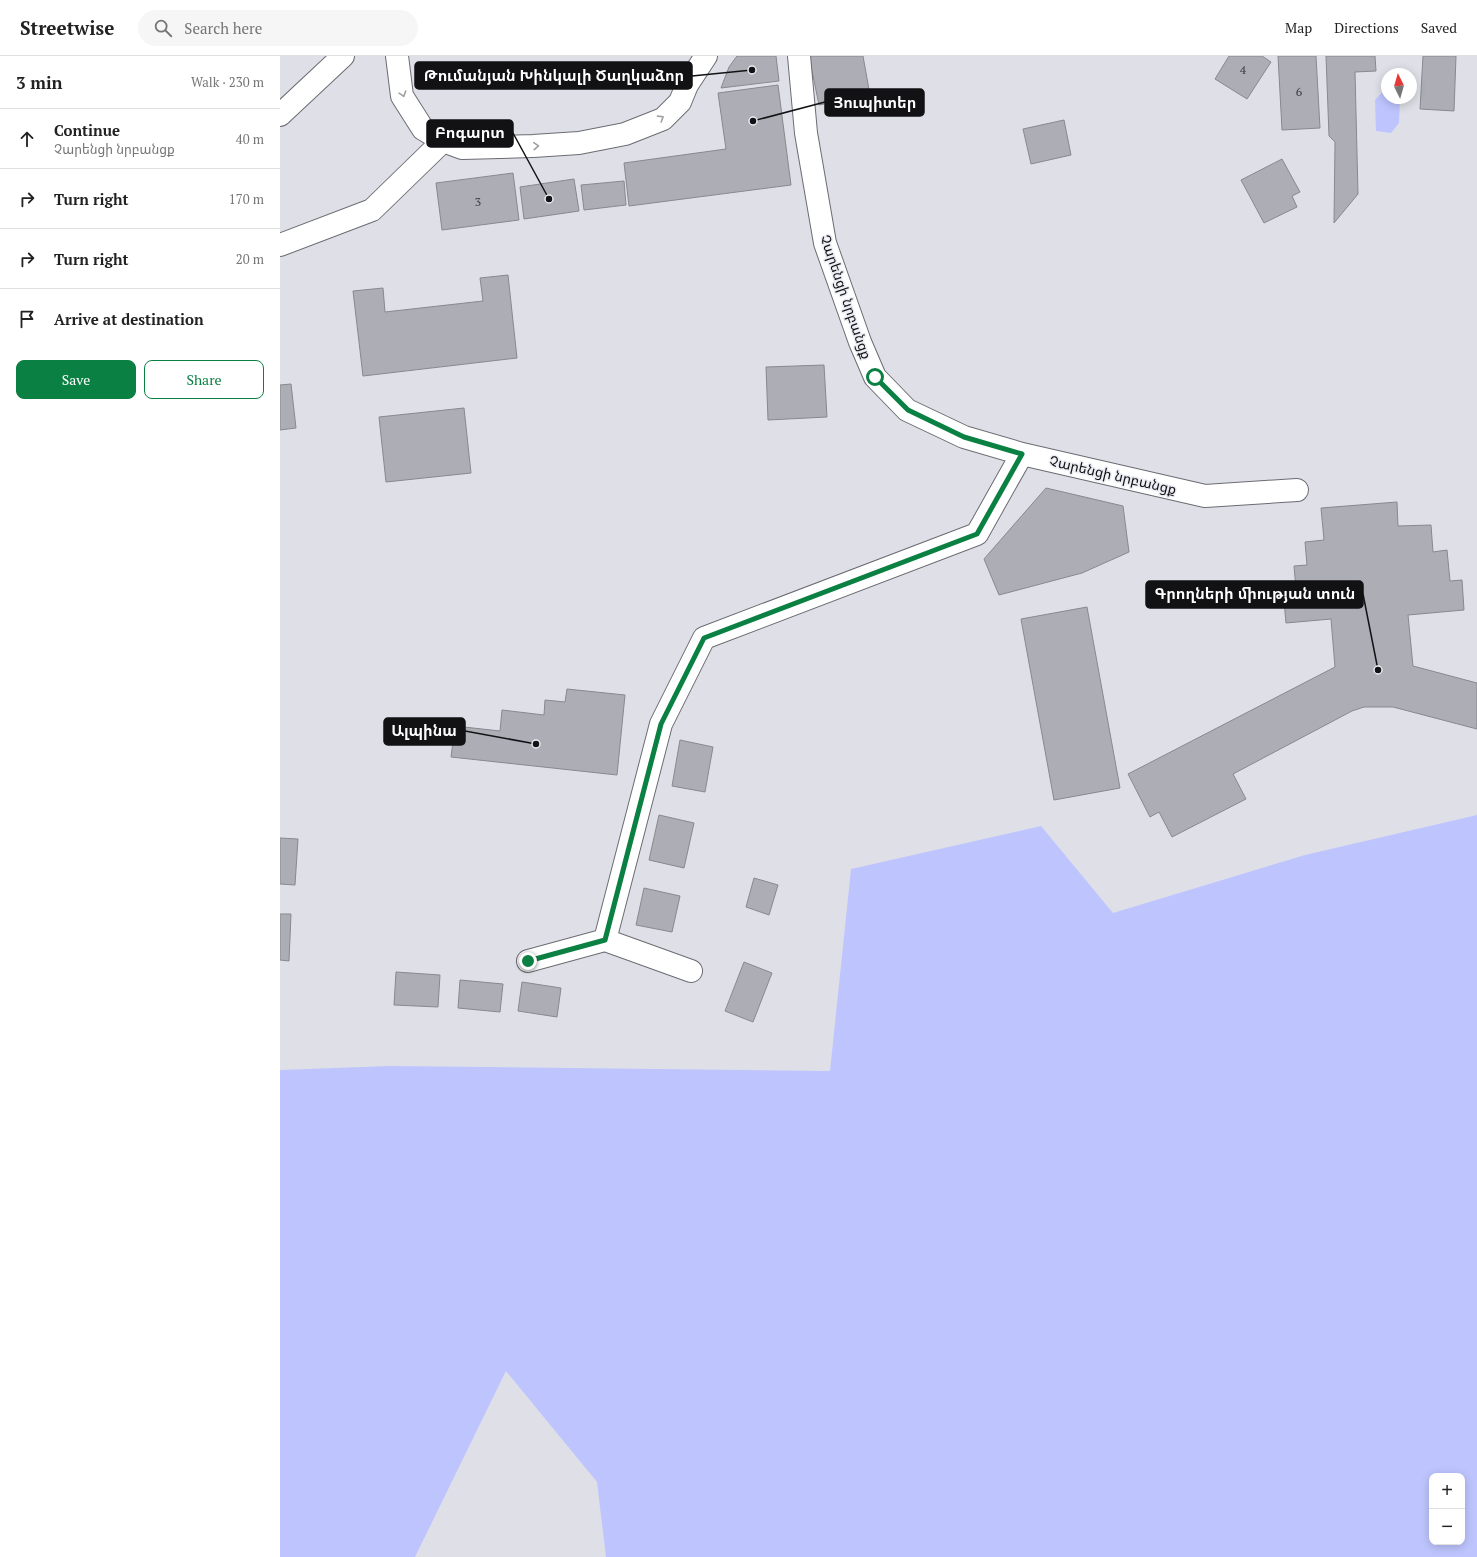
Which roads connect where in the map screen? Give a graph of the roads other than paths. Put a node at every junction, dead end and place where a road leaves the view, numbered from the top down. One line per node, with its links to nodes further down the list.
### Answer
1 (343, 56): 5 (street)
2 (397, 56): 6 (street, one-way to 6)
3 (706, 56): 6 (street, one-way to 3)
4 (799, 56): 8 (street, Չարենցի նրբանցք)
5 (280, 115)
6 (443, 142): 7 (street)
7 (280, 245)
8 (1022, 454): 9 (street, Չարենցի նրբանցք); 10 (street)
9 (1297, 490)
10 (605, 940): 11 (street); 12 (street)
11 (528, 961)
12 (691, 971)

